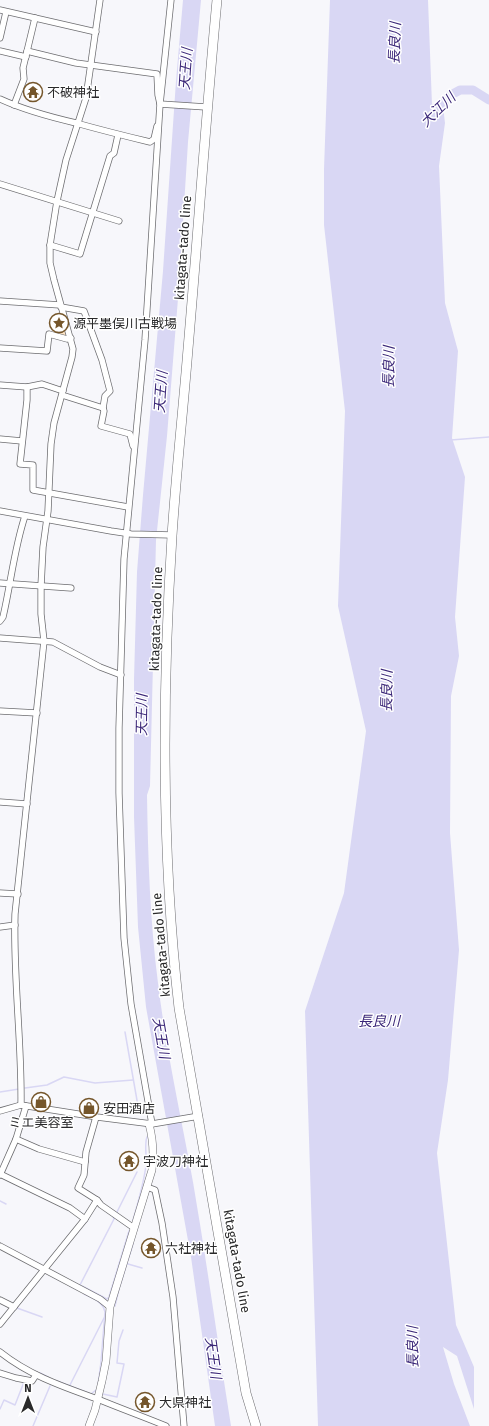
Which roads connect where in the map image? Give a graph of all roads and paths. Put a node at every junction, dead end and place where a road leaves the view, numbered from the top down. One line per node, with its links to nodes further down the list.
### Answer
1 (100, 0): 7 (street)
2 (171, 0): 13 (street)
3 (217, 0): 15 (main road, kitagata-tado line)
4 (0, 10): 5 (street)
5 (6, 12): 6 (street); 8 (street)
6 (35, 18): 7 (street); 10 (street)
7 (96, 32): 11 (street)
8 (0, 38)
9 (0, 51): 10 (street)
10 (27, 54): 11 (street); 14 (street)
11 (91, 66): 13 (street); 17 (street)
12 (0, 99): 14 (street)
13 (164, 104): 15 (street); 16 (street)
14 (14, 105): 17 (street)
15 (203, 107): 41 (main road, kitagata-tado line)
16 (160, 116): 18 (street); 34 (street)
17 (78, 124): 18 (street); 20 (street)
18 (118, 135): 21 (street)
19 (0, 184): 20 (street)
20 (57, 201): 21 (street); 23 (street)
21 (92, 212): 22 (street); 23 (street)
22 (119, 221)
23 (50, 245): 25 (street)
24 (0, 301): 25 (street)
25 (61, 306): 26 (street); 31 (street)
26 (71, 338): 27 (street); 30 (street)
27 (0, 348)
28 (0, 385): 29 (street)
29 (27, 387): 30 (street); 33 (street)
30 (62, 393): 31 (street); 35 (street)
31 (103, 408): 34 (street)
32 (0, 439): 33 (street)
33 (22, 441): 35 (street)
34 (135, 448): 36 (street)
35 (49, 492): 36 (street); 39 (street)
36 (128, 507): 40 (street)
37 (0, 511): 38 (street)
38 (24, 516): 39 (street); 43 (street)
39 (47, 519): 40 (street); 44 (street)
40 (128, 533): 41 (street); 49 (street)
41 (169, 535): 60 (main road, kitagata-tado line)
42 (0, 583): 43 (street)
43 (10, 584): 44 (street); 46 (street)
44 (41, 586): 45 (street); 48 (street)
45 (71, 588)
46 (0, 621)
47 (0, 638): 48 (street)
48 (44, 641): 49 (street); 51 (street)
49 (121, 675): 62 (street)
50 (0, 711): 51 (street)
51 (37, 713): 53 (street)
52 (0, 802): 53 (street)
53 (27, 804): 55 (street)
54 (0, 893): 55 (street)
55 (18, 894): 56 (street)
56 (15, 925): 57 (street); 58 (street)
57 (0, 927)
58 (24, 1106): 59 (street); 61 (street); 63 (street)
59 (0, 1111)
60 (194, 1116): 62 (street); 83 (main road, kitagata-tado line)
61 (96, 1117): 62 (street); 64 (street)
62 (153, 1124): 66 (street)
63 (16, 1139): 64 (street); 65 (street)
64 (85, 1162): 67 (street)
65 (0, 1174): 68 (street)
66 (147, 1187): 69 (street); 82 (street)
67 (97, 1200): 68 (street); 69 (street)
68 (85, 1219): 71 (street)
69 (134, 1228): 74 (street)
70 (0, 1246): 71 (street)
71 (44, 1269): 73 (street); 74 (street)
72 (0, 1300): 73 (street)
73 (14, 1307): 75 (street)
74 (110, 1307): 79 (street)
75 (0, 1324)
76 (0, 1352): 78 (street)
77 (0, 1373): 78 (street)
78 (36, 1376): 79 (street)
79 (98, 1400): 80 (street); 81 (street)
80 (89, 1426)
81 (166, 1426)
82 (184, 1426)
83 (256, 1426)

